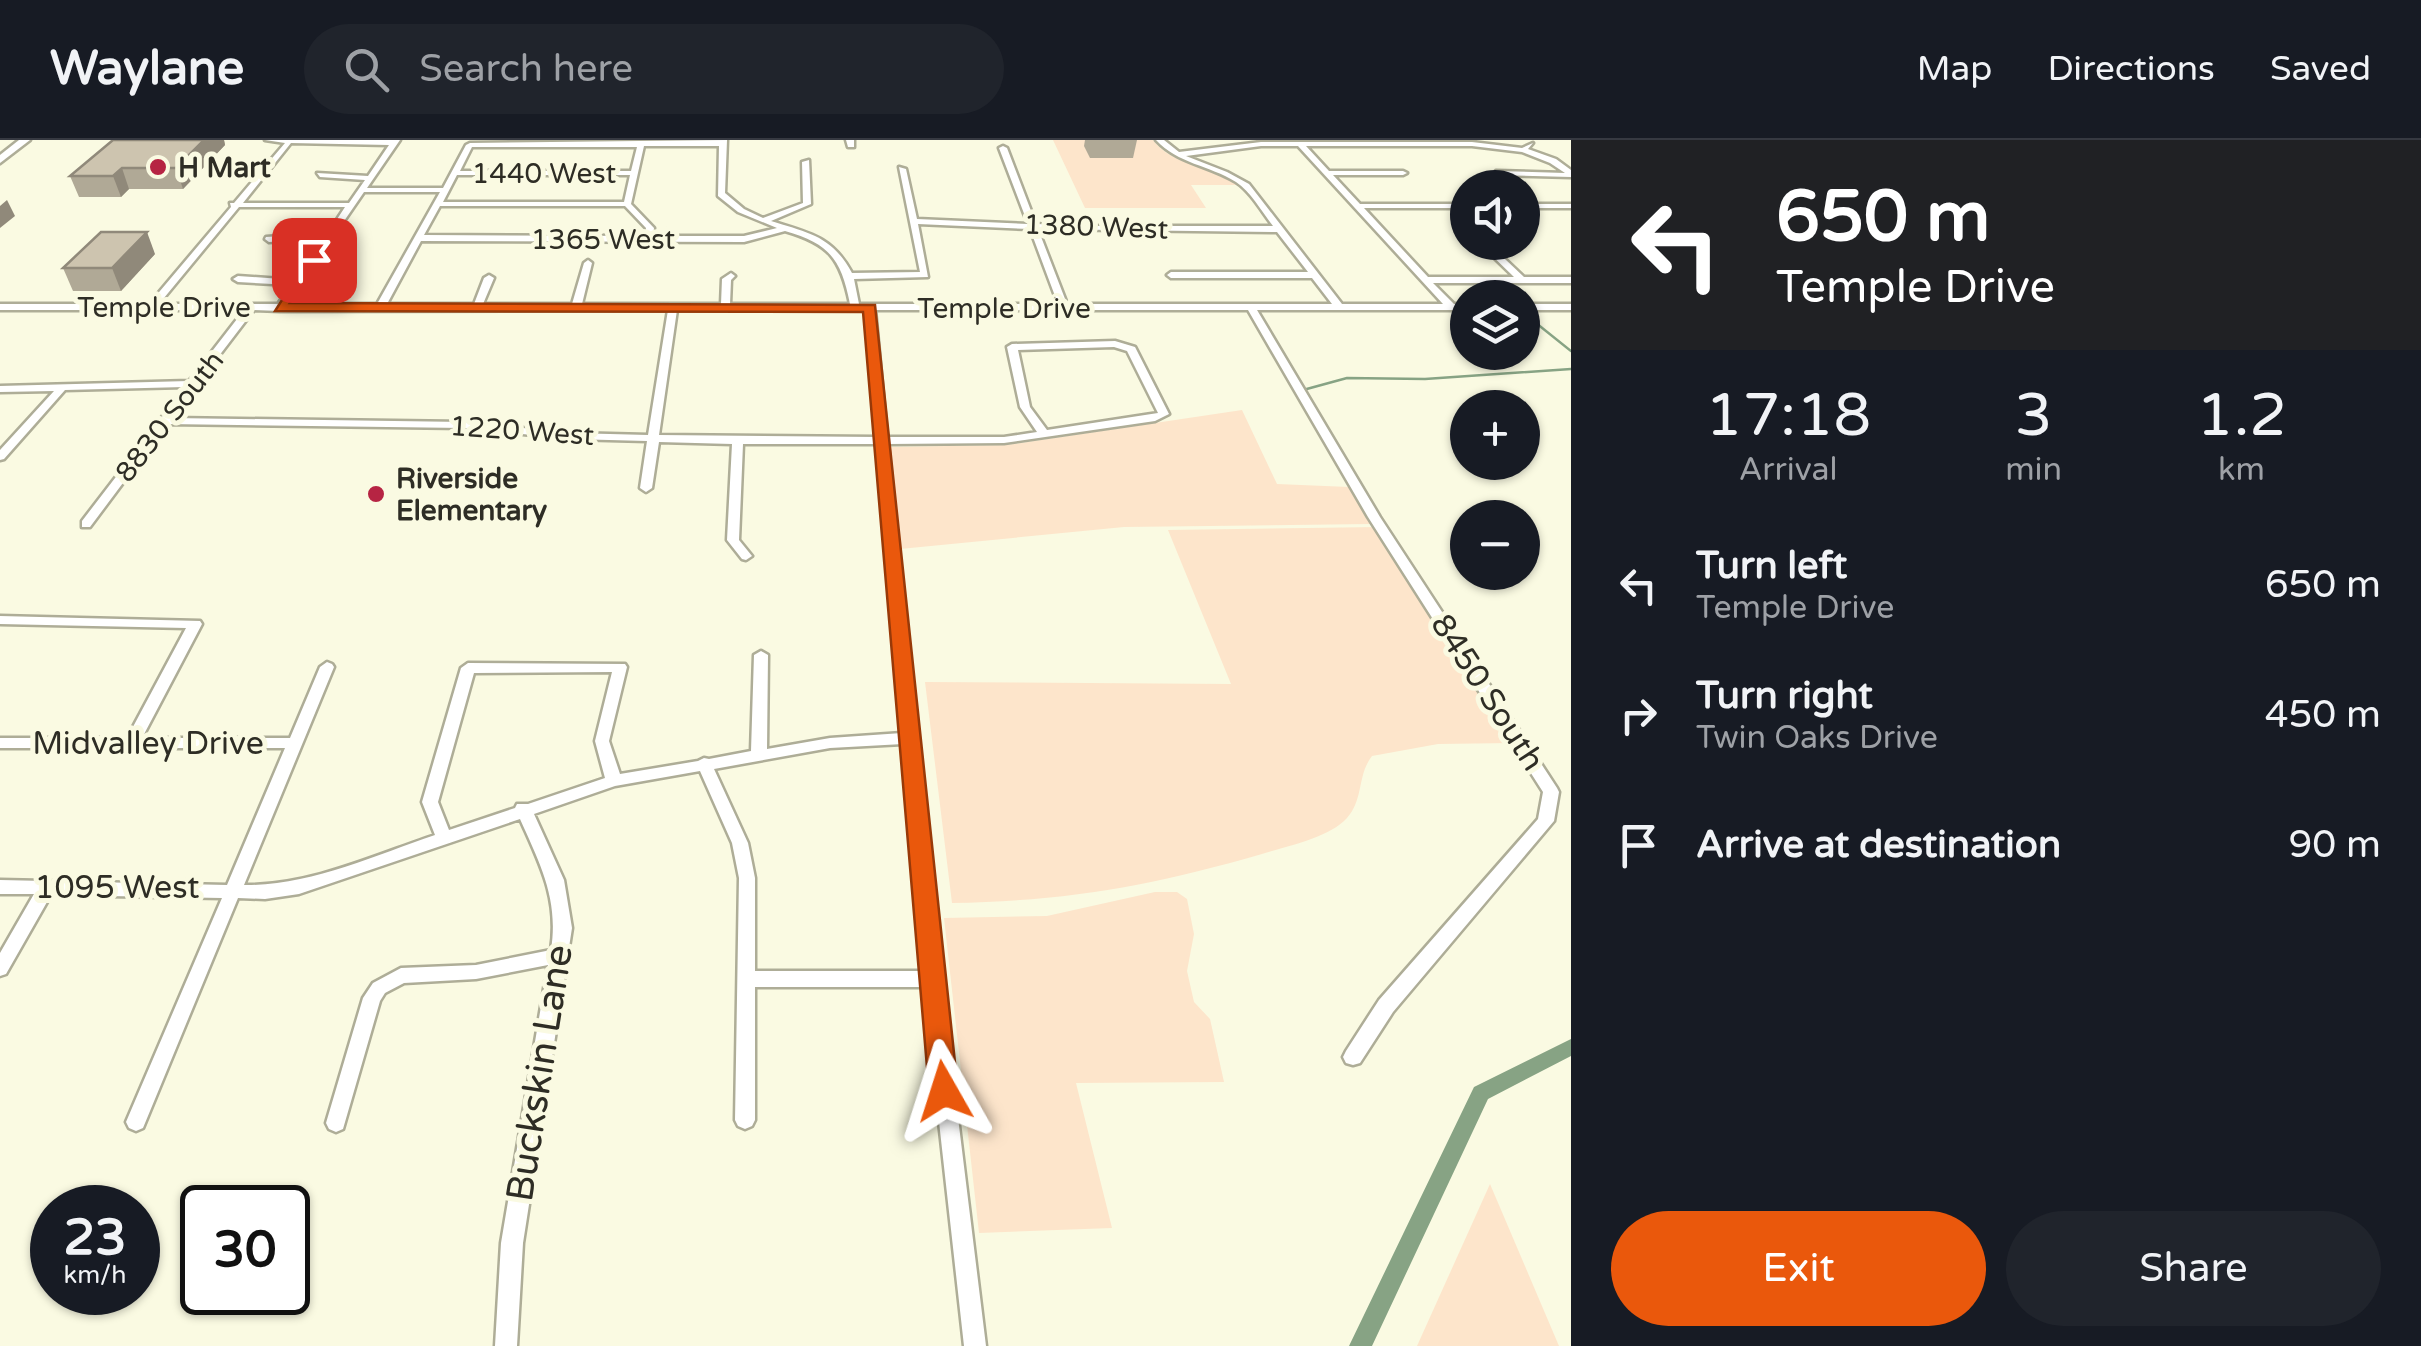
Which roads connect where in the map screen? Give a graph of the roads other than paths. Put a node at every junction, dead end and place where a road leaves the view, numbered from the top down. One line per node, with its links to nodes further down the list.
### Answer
1 (24, 140): 12 (main road)
2 (269, 140): 7 (street)
3 (1160, 140): 11 (street)
4 (395, 141): 7 (street); 22 (street)
5 (542, 142): 8 (street); 15 (street)
6 (723, 142): 8 (street); 33 (street)
7 (288, 143): 28 (street)
8 (641, 144): 16 (street)
9 (1300, 144): 11 (street); 18 (street); 20 (street)
10 (1003, 148): 35 (street)
11 (1176, 155): 37 (street)
12 (0, 160)
13 (806, 162): 33 (street)
14 (902, 169): 34 (street)
15 (454, 173): 16 (street, 1440 West); 24 (street)
16 (634, 173): 26 (street)
17 (1403, 173): 18 (street)
18 (1327, 174): 29 (street)
19 (1540, 174): 20 (street)
20 (1571, 174)
21 (320, 175): 22 (street)
22 (370, 178): 23 (street)
23 (362, 190): 24 (street); 27 (street)
24 (445, 190): 25 (street)
25 (438, 204): 26 (street); 39 (street)
26 (627, 204): 41 (street)
27 (350, 205): 28 (street); 38 (street)
28 (233, 206): 57 (street)
29 (1357, 206): 30 (street); 50 (street)
30 (1450, 206)
31 (1540, 206): 32 (street)
32 (1571, 206)
33 (765, 220): 36 (street)
34 (913, 221): 35 (street, 1380 West); 45 (street)
35 (1033, 225): 37 (street, 1380 West); 72 (street)
36 (786, 228): 41 (street, 1365 West); 45 (street)
37 (1279, 229): 47 (street)
38 (330, 236): 40 (street); 55 (street)
39 (418, 238): 41 (street, 1365 West); 65 (street)
40 (269, 239)
41 (649, 239)
42 (1501, 260): 52 (street)
43 (588, 264): 67 (street)
44 (731, 276): 69 (street)
45 (852, 276): 70 (street)
46 (1171, 276): 47 (street)
47 (1314, 276): 59 (street)
48 (490, 278): 66 (street)
49 (238, 279): 55 (street)
50 (1426, 280): 51 (street); 60 (street)
51 (1450, 280)
52 (1522, 280)
53 (1540, 280): 54 (street)
54 (1571, 280)
55 (297, 283): 64 (street)
56 (0, 307): 57 (street, Temple Drive)
57 (152, 307): 63 (street, Temple Drive)
58 (1251, 307): 59 (street, Temple Drive); 72 (street, Temple Drive); 104 (street, 8450 South)
59 (1339, 307): 60 (street, Temple Drive)
60 (1450, 307)
61 (1540, 307): 62 (street)
62 (1571, 307)
63 (251, 308): 64 (street, Temple Drive); 73 (street, 8830 South)
64 (280, 308): 65 (street, Temple Drive)
65 (380, 308): 66 (street, Temple Drive)
66 (477, 308): 67 (street, Temple Drive)
67 (576, 308): 68 (street, Temple Drive)
68 (673, 308): 69 (street, Temple Drive); 78 (street)
69 (725, 308): 70 (street, Temple Drive)
70 (855, 308): 71 (street, Temple Drive)
71 (870, 308): 72 (street, Temple Drive); 80 (street)
72 (1064, 308)
73 (195, 384): 75 (street); 76 (street, 8830 South)
74 (0, 389): 75 (street)
75 (61, 389): 81 (street)
76 (163, 421): 78 (street, 1220 West); 83 (street, 8830 South)
77 (1045, 435): 77 (street, 1220 West); 80 (street, 1220 West)
78 (654, 437): 79 (street, 1220 West); 82 (street)
79 (738, 440): 80 (street, 1220 West); 84 (street)
80 (881, 441): 88 (street)
81 (0, 457)
82 (646, 488)
83 (86, 524)
84 (746, 556)
85 (0, 620): 91 (street)
86 (760, 656): 92 (street)
87 (327, 666): 90 (street)
88 (910, 738): 92 (street, 1095 West); 103 (street)
89 (0, 743): 91 (street, Midvalley Drive)
90 (296, 743): 91 (street, Midvalley Drive); 99 (street)
91 (131, 744)
92 (759, 754): 93 (street, 1095 West)
93 (704, 763): 94 (street, 1095 West); 102 (street)
94 (614, 781): 95 (street, 1095 West); 96 (street)
95 (523, 808): 96 (street, 1095 West); 100 (street, Buckskin Lane)
96 (444, 838): 99 (street, 1095 West)
97 (47, 886): 98 (street, 1095 West); 99 (street, 1095 West); 101 (street)
98 (0, 887)
99 (235, 888): 106 (street)
100 (558, 956): 107 (street); 108 (street, Buckskin Lane)
101 (0, 970)
102 (748, 979): 103 (street); 105 (street)
103 (932, 979): 109 (street)
104 (1354, 1057)
105 (744, 1120)
106 (136, 1122)
107 (336, 1122)
108 (506, 1346)
109 (975, 1346)

